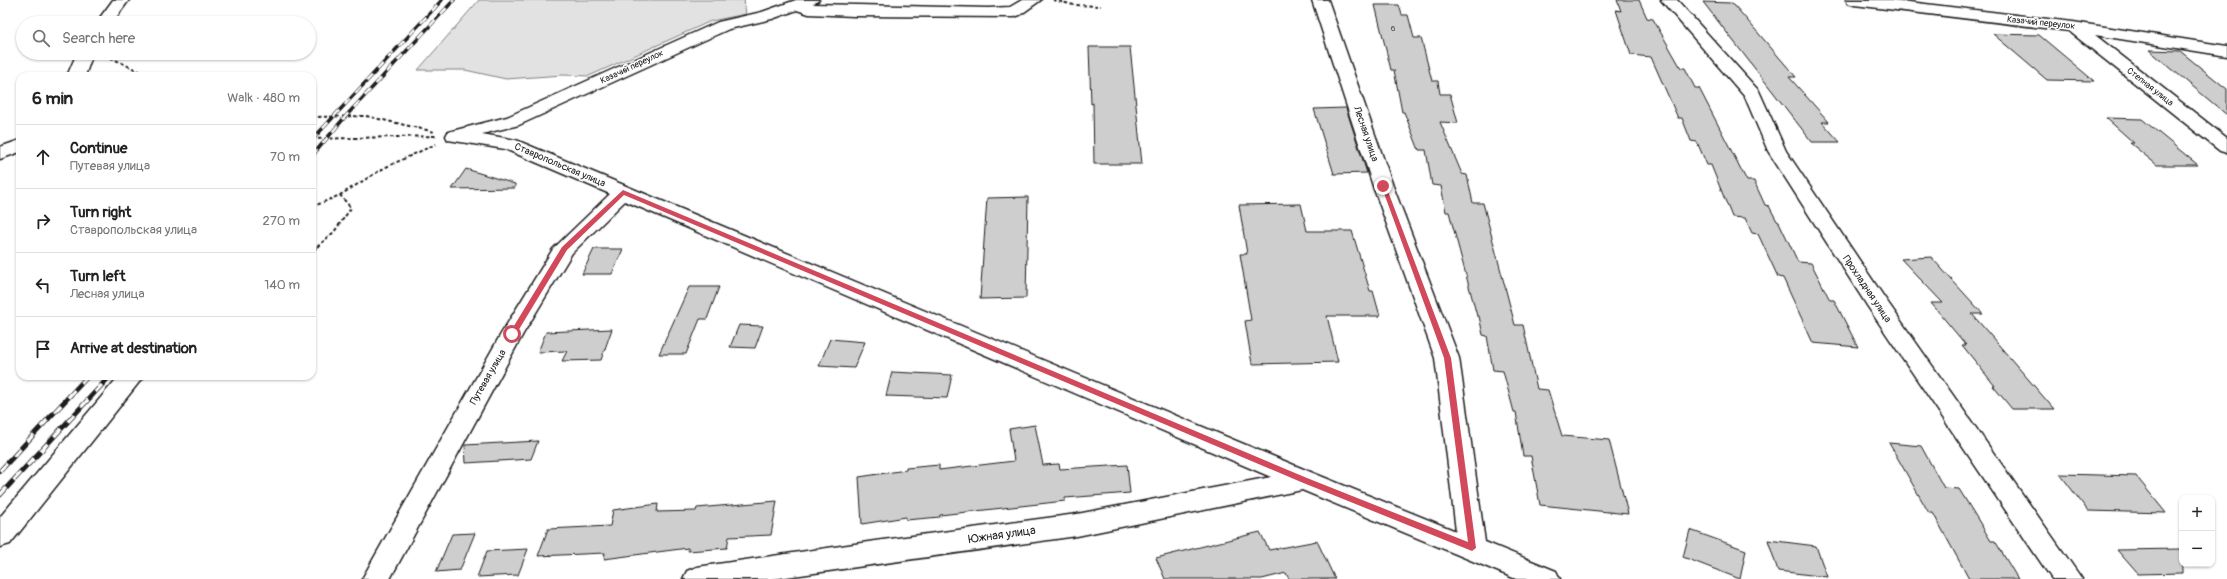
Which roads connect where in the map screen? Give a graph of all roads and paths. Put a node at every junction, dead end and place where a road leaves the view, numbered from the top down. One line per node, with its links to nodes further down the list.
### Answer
1 (120, 0): 10 (street)
2 (1033, 0): 7 (street)
3 (1052, 0): 8 (path)
4 (1320, 0): 30 (street, Лесная улица)
5 (1669, 0): 34 (street, Прохладная улица)
6 (1854, 0): 11 (street, Казачий переулок)
7 (803, 3): 9 (street, Казачий переулок)
8 (1101, 6)
9 (767, 8): 18 (street, Казачий переулок)
10 (109, 16)
11 (2073, 26): 12 (street, Казачий переулок); 21 (street, Степная улица)
12 (2227, 51)
13 (82, 60): 15 (street)
14 (116, 60): 16 (path)
15 (78, 72)
16 (141, 72)
17 (316, 117): 18 (path)
18 (455, 136): 19 (path); 23 (street, Ставропольская улица); 24 (path)
19 (316, 139)
20 (16, 147): 22 (street)
21 (2227, 147)
22 (0, 153)
23 (623, 192): 28 (street, Ставропольская улица); 31 (street, Путевая улица)
24 (340, 195): 25 (path); 26 (path)
25 (316, 205)
26 (316, 248)
27 (129, 380): 29 (street)
28 (1304, 480): 30 (street, Ставропольская улица); 32 (street, Южная улица)
29 (0, 536)
30 (1472, 548): 33 (street, Ставропольская улица)
31 (376, 579)
32 (697, 579)
33 (1546, 579)
34 (2068, 579)

